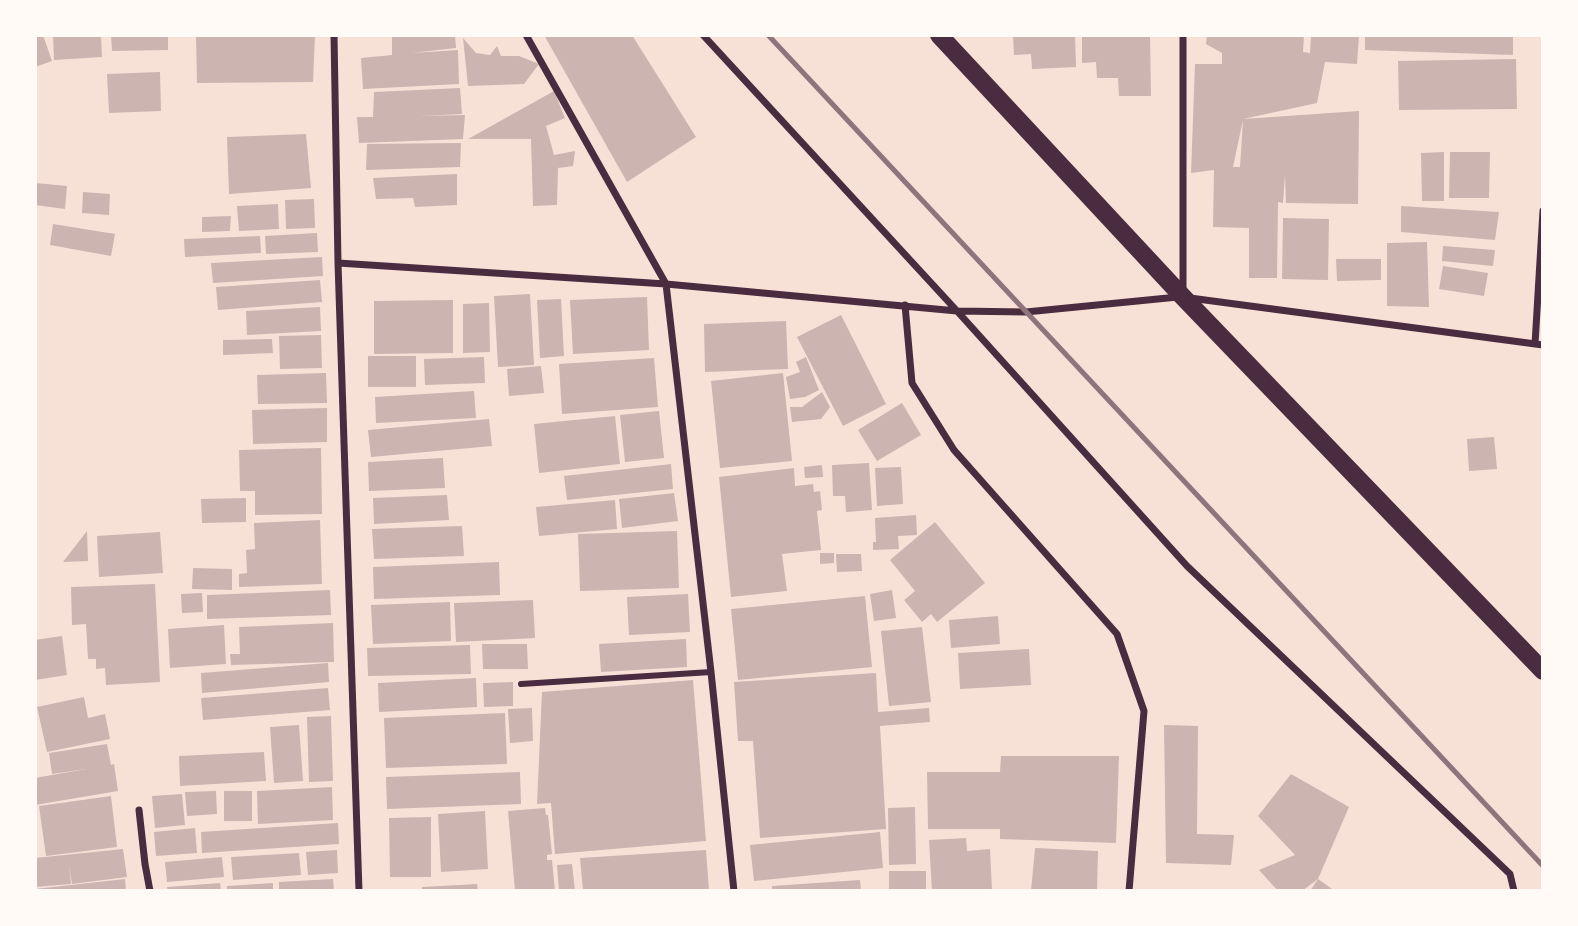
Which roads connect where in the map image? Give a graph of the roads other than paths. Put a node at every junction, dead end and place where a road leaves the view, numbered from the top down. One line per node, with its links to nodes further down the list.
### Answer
1 (334, 35): 7 (street)
2 (526, 35): 8 (street)
3 (703, 35): 11 (street)
4 (939, 35): 9 (main road)
5 (1183, 35): 9 (street)
6 (1543, 211): 12 (street)
7 (338, 263): 8 (street); 18 (street)
8 (666, 284): 10 (street); 14 (street)
9 (1183, 297): 11 (street); 12 (street); 13 (main road)
10 (905, 305): 11 (street); 20 (street)
11 (957, 311): 21 (street)
12 (1539, 345)
13 (1543, 671)
14 (711, 672): 15 (street); 19 (street)
15 (521, 684)
16 (139, 810): 17 (street)
17 (150, 891)
18 (359, 891)
19 (734, 891)
20 (1129, 891)
21 (1514, 891)

